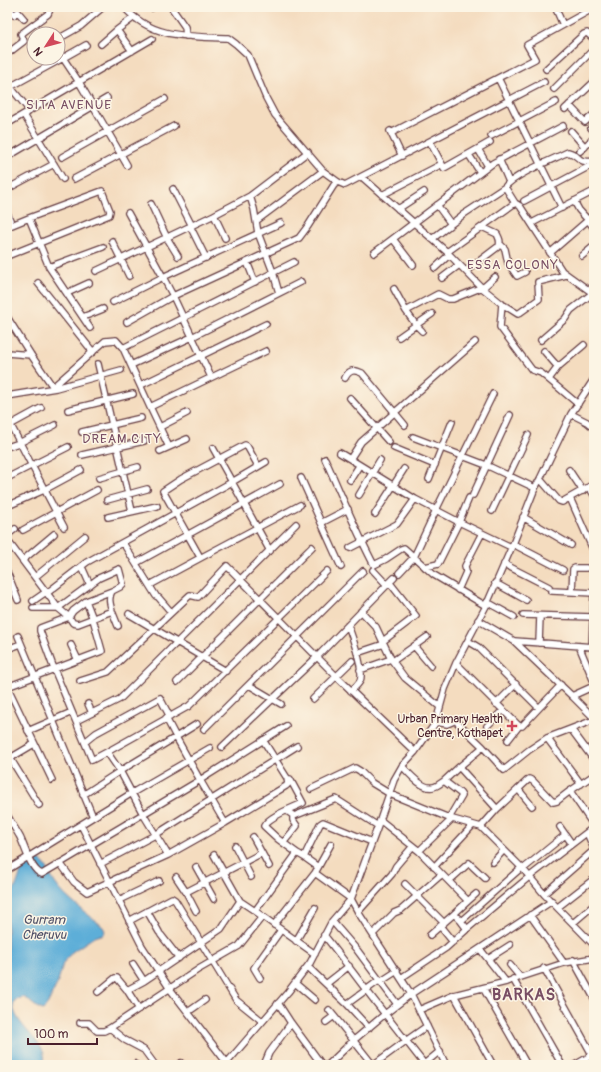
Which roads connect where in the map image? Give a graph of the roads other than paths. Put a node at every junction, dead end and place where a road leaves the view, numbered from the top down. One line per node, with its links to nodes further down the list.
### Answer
1 (8, 7): 11 (street)
2 (51, 7): 22 (street)
3 (103, 7): 14 (street)
4 (124, 7): 10 (street)
5 (150, 7): 6 (street)
6 (154, 7)
7 (171, 7): 15 (street)
8 (555, 7): 12 (street)
9 (594, 8): 12 (street)
10 (133, 18): 13 (street); 15 (street)
11 (24, 19)
12 (563, 25): 27 (street)
13 (117, 30): 18 (street); 21 (street)
14 (66, 35)
15 (186, 36): 52 (street)
16 (152, 39): 21 (street)
17 (594, 40): 26 (street)
18 (101, 44)
19 (86, 45): 23 (street)
20 (594, 49): 32 (street)
21 (132, 51): 28 (street)
22 (7, 54)
23 (66, 56)
24 (66, 62): 28 (street)
25 (47, 66): 31 (street)
26 (546, 69)
27 (498, 78): 35 (street); 55 (street)
28 (79, 82): 37 (street); 38 (street)
29 (544, 82): 35 (street)
30 (594, 82): 39 (street)
31 (9, 85): 38 (street)
32 (554, 89)
33 (107, 98): 37 (street)
34 (165, 99): 45 (street)
35 (509, 100): 41 (street); 49 (street)
36 (556, 102): 41 (street)
37 (93, 106): 45 (street); 48 (street)
38 (30, 111): 40 (street)
39 (594, 114)
40 (24, 115): 42 (street); 48 (street)
41 (520, 121): 50 (street); 51 (street)
42 (7, 124)
43 (174, 126): 53 (street)
44 (563, 126): 50 (street)
45 (107, 131): 53 (street); 57 (street)
46 (571, 131): 47 (street)
47 (594, 138)
48 (38, 139): 56 (street); 61 (street)
49 (430, 142): 55 (street); 62 (street)
50 (530, 143): 58 (street); 63 (street)
51 (478, 150): 54 (street); 65 (street)
52 (308, 152): 67 (street); 82 (street)
53 (121, 155): 64 (street); 72 (street)
54 (469, 155): 62 (street); 68 (street)
55 (402, 156): 70 (street)
56 (7, 157)
57 (62, 157)
58 (499, 159): 65 (street); 74 (street)
59 (594, 161): 60 (street)
60 (582, 162): 63 (street); 69 (street)
61 (54, 164): 71 (street); 77 (street)
62 (442, 164): 81 (street)
63 (541, 164): 74 (street); 76 (street)
64 (127, 165)
65 (488, 166): 68 (street)
66 (588, 167): 69 (street)
67 (323, 171): 73 (street); 96 (street)
68 (480, 172): 87 (street)
69 (579, 172): 76 (street)
70 (362, 177): 73 (street); 81 (street)
71 (62, 179)
72 (74, 179)
73 (338, 182): 117 (street)
74 (509, 182): 75 (street)
75 (505, 187): 85 (street); 101 (street)
76 (552, 187): 83 (street); 88 (street)
77 (7, 189)
78 (173, 189): 103 (street)
79 (594, 191): 84 (street)
80 (424, 192): 89 (street)
81 (382, 195): 89 (street)
82 (250, 196): 93 (street); 96 (street)
83 (524, 201)
84 (574, 201): 88 (street); 97 (street)
85 (515, 203): 100 (street); 104 (street)
86 (151, 204): 107 (street)
87 (437, 205): 99 (street); 101 (street)
88 (562, 208): 100 (street)
89 (398, 209): 99 (street)
90 (7, 213): 95 (street)
91 (128, 213): 116 (street)
92 (594, 214): 97 (street)
93 (214, 215): 103 (street); 108 (street)
94 (29, 218): 102 (street); 112 (street); 112 (street)
95 (10, 220)
96 (256, 220): 106 (street)
97 (588, 220): 105 (street); 119 (street)
98 (281, 223): 106 (street)
99 (414, 223): 109 (street); 110 (street)
100 (532, 223): 119 (street)
101 (451, 224): 110 (street)
102 (7, 226)
103 (191, 226): 107 (street); 124 (street)
104 (482, 227): 113 (street); 120 (street)
105 (594, 228)
106 (258, 233): 117 (street); 124 (street)
107 (167, 238): 116 (street); 122 (street)
108 (225, 238)
109 (393, 239): 118 (street); 129 (street)
110 (432, 239): 120 (street)
111 (112, 241): 125 (street)
112 (39, 242): 121 (street); 130 (street)
113 (500, 244): 133 (street); 135 (street)
114 (594, 246): 123 (street)
115 (103, 247): 130 (street)
116 (148, 248): 125 (street); 138 (street)
117 (267, 253): 126 (street); 134 (street)
118 (374, 253)
119 (550, 253): 136 (street)
120 (448, 254): 128 (street); 131 (street)
121 (7, 256)
122 (178, 256)
123 (582, 256)
124 (206, 258): 138 (street)
125 (121, 259): 132 (street); 137 (street)
126 (247, 262): 141 (street); 150 (street)
127 (294, 262): 134 (street)
128 (459, 265): 133 (street); 140 (street)
129 (413, 266)
130 (49, 267): 147 (street)
131 (435, 268)
132 (96, 271)
133 (466, 271): 145 (street)
134 (273, 272): 141 (street); 148 (street)
135 (525, 272)
136 (566, 275): 149 (street); 152 (street)
137 (129, 276)
138 (163, 277): 150 (street); 151 (street)
139 (495, 277): 145 (street)
140 (442, 278)
141 (255, 282): 158 (street)
142 (301, 282): 148 (street)
143 (38, 283): 172 (street)
144 (90, 283): 147 (street)
145 (481, 287): 152 (street); 154 (street)
146 (394, 289): 154 (street)
147 (67, 294): 157 (street)
148 (279, 294): 164 (street)
149 (593, 294): 166 (street)
150 (173, 296): 158 (street); 159 (street)
151 (113, 302)
152 (502, 304): 183 (street)
153 (104, 309): 157 (street)
154 (406, 311): 161 (street)
155 (432, 314): 161 (street)
156 (7, 317): 174 (street)
157 (83, 317): 162 (street)
158 (182, 318): 164 (street); 169 (street)
159 (127, 322)
160 (266, 324): 175 (street)
161 (416, 325): 163 (street); 165 (street)
162 (90, 328)
163 (422, 331)
164 (192, 337): 175 (street); 177 (street)
165 (399, 337)
166 (541, 340)
167 (475, 342): 197 (street)
168 (584, 345): 178 (street)
169 (122, 348): 172 (street); 177 (street)
170 (266, 351): 181 (street)
171 (544, 351): 178 (street)
172 (93, 352): 186 (street)
173 (7, 353): 174 (street)
174 (31, 356): 186 (street)
175 (200, 356): 181 (street); 185 (street)
176 (98, 364): 180 (street)
177 (131, 365): 185 (street)
178 (558, 367): 183 (street)
179 (121, 370): 180 (street)
180 (100, 375): 186 (street); 191 (street)
181 (211, 377): 193 (street)
182 (345, 378): 197 (street)
183 (549, 379): 192 (street)
184 (594, 379): 192 (street)
185 (141, 385): 193 (street)
186 (53, 388): 189 (street)
187 (133, 394): 191 (street)
188 (493, 394): 226 (street)
189 (7, 396)
190 (350, 398): 208 (street)
191 (106, 401): 195 (street); 204 (street)
192 (578, 404): 198 (street)
193 (150, 407): 206 (street)
194 (41, 408): 201 (street)
195 (68, 410)
196 (187, 413): 206 (street)
197 (395, 413): 205 (street); 208 (street)
198 (571, 414): 207 (street); 248 (street)
199 (510, 415): 233 (street)
200 (141, 418): 204 (street)
201 (8, 420): 214 (street)
202 (452, 422): 222 (street)
203 (55, 425): 214 (street)
204 (112, 425): 209 (street); 218 (street)
205 (405, 425)
206 (160, 427): 219 (street)
207 (594, 428)
208 (377, 429): 215 (street); 228 (street)
209 (82, 432)
210 (528, 435): 243 (street)
211 (413, 437): 222 (street)
212 (187, 439): 219 (street)
213 (144, 441): 218 (street)
214 (19, 442): 217 (street); 234 (street)
215 (389, 442)
216 (68, 446): 234 (street)
217 (7, 447)
218 (117, 447): 225 (street); 241 (street)
219 (169, 447): 223 (street)
220 (213, 448): 229 (street)
221 (394, 448): 232 (street)
222 (441, 448): 226 (street); 232 (street)
223 (160, 451)
224 (340, 453): 228 (street)
225 (82, 455)
226 (463, 456): 233 (street); 270 (street)
227 (325, 459): 269 (street)
228 (350, 459): 235 (street)
229 (220, 460): 237 (street); 250 (street); 274 (street)
230 (380, 460): 242 (street)
231 (266, 462): 237 (street)
232 (435, 465): 247 (street)
233 (486, 465): 243 (street); 278 (street)
234 (32, 466): 244 (street); 256 (street)
235 (359, 466): 242 (street); 249 (street)
236 (138, 467): 241 (street)
237 (256, 468): 250 (street)
238 (404, 469): 252 (street)
239 (81, 470): 256 (street)
240 (569, 470): 258 (street)
241 (122, 471): 245 (street); 259 (street)
242 (372, 473): 252 (street); 260 (street)
243 (509, 476): 254 (street); 272 (street)
244 (7, 478)
245 (99, 478)
246 (301, 478): 279 (street)
247 (429, 479)
248 (540, 479): 254 (street); 262 (street)
249 (350, 480)
250 (232, 482): 265 (street); 274 (street)
251 (280, 484): 265 (street)
252 (394, 486): 263 (street); 275 (street)
253 (592, 486): 258 (street); 261 (street)
254 (535, 488): 276 (street)
255 (147, 489): 259 (street)
256 (44, 490): 266 (street); 273 (street)
257 (96, 490): 273 (street)
258 (583, 491): 262 (street)
259 (128, 494): 264 (street); 271 (street)
260 (359, 495)
261 (594, 495)
262 (570, 498): 298 (street)
263 (415, 499): 270 (street); 292 (street)
264 (107, 500)
265 (244, 503): 282 (street); 289 (street)
266 (12, 504)
267 (300, 505): 282 (street)
268 (156, 506): 271 (street)
269 (348, 509): 279 (street); 292 (street)
270 (436, 510): 278 (street); 300 (street)
271 (132, 511): 277 (street)
272 (492, 511)
273 (55, 512): 281 (street); 284 (street)
274 (174, 513): 289 (street); 291 (street)
275 (375, 514)
276 (523, 517): 293 (street); 294 (street)
277 (108, 518)
278 (458, 522): 285 (street); 306 (street)
279 (321, 523): 305 (street)
280 (296, 524): 297 (street)
281 (64, 527)
282 (257, 528): 297 (street); 299 (street)
283 (15, 529): 287 (street)
284 (22, 530)
285 (482, 533): 293 (street); 320 (street)
286 (54, 534): 301 (street)
287 (7, 535)
288 (86, 536): 313 (street)
289 (187, 536): 299 (street); 302 (street)
290 (7, 540): 301 (street)
291 (123, 543): 302 (street); 304 (street)
292 (362, 543): 296 (street); 300 (street)
293 (512, 545): 303 (street); 309 (street)
294 (571, 545)
295 (312, 547): 325 (street)
296 (350, 548)
297 (270, 551): 314 (street)
298 (594, 552)
299 (202, 557): 319 (street)
300 (414, 557): 306 (street); 317 (street)
301 (24, 560): 313 (street)
302 (136, 563): 319 (street)
303 (504, 564): 316 (street); 323 (street)
304 (82, 567): 318 (street); 322 (street)
305 (341, 567)
306 (425, 567): 320 (street)
307 (586, 568): 323 (street)
308 (373, 570): 317 (street)
309 (563, 570)
310 (327, 571): 342 (street)
311 (7, 572): 315 (street)
312 (363, 572): 349 (street)
313 (35, 577): 322 (street)
314 (241, 580): 325 (street); 335 (street); 354 (street)
315 (9, 583): 326 (street)
316 (495, 583): 327 (street); 330 (street)
317 (388, 584): 334 (street); 353 (street)
318 (90, 585): 321 (street); 332 (street)
319 (150, 585): 335 (street)
320 (458, 590): 330 (street)
321 (112, 591): 329 (street); 333 (street)
322 (46, 592): 328 (street); 332 (street)
323 (572, 592): 324 (street)
324 (594, 593): 341 (street)
325 (260, 599): 342 (street); 363 (street)
326 (18, 600)
327 (526, 600)
328 (33, 601)
329 (86, 601): 339 (street); 343 (street)
330 (486, 604): 340 (street); 344 (street)
331 (33, 608): 332 (street)
332 (58, 608): 339 (street)
333 (112, 611): 343 (street); 346 (street)
334 (361, 611): 345 (street); 353 (street)
335 (171, 612): 347 (street)
336 (129, 614): 347 (street)
337 (523, 615): 338 (street)
338 (540, 616): 341 (street); 355 (street)
339 (70, 617): 343 (street); 370 (street)
340 (514, 617)
341 (594, 617): 360 (street)
342 (279, 618): 349 (street); 372 (street)
343 (93, 619): 365 (street)
344 (478, 620): 351 (street); 352 (street)
345 (348, 625): 362 (street); 364 (street)
346 (118, 626)
347 (154, 629): 354 (street); 375 (street)
348 (18, 636): 356 (street)
349 (297, 637): 364 (street); 379 (street)
350 (427, 637): 358 (street)
351 (468, 641): 368 (street); 378 (street)
352 (514, 641): 355 (street); 380 (street)
353 (383, 642): 362 (street); 366 (street)
354 (177, 643): 363 (street); 394 (street)
355 (539, 643): 359 (street)
356 (21, 644): 361 (street); 374 (street)
357 (72, 645): 365 (street)
358 (414, 646): 366 (street); 369 (street)
359 (580, 646): 360 (street); 377 (street)
360 (593, 647)
361 (7, 649)
362 (357, 653): 371 (street)
363 (202, 657): 372 (street); 376 (street)
364 (317, 657): 373 (street); 385 (street)
365 (78, 660): 370 (street)
366 (392, 660): 371 (street); 390 (street)
367 (352, 661): 373 (street)
368 (456, 663): 389 (street); 390 (street)
369 (431, 666)
370 (54, 669): 374 (street); 393 (street)
371 (360, 670): 383 (street)
372 (226, 671): 395 (street)
373 (336, 676): 383 (street); 386 (street)
374 (34, 677): 382 (street); 397 (street)
375 (80, 681)
376 (177, 682)
377 (594, 682)
378 (516, 684): 389 (street); 391 (street)
379 (249, 685): 385 (street); 404 (street)
380 (561, 685): 384 (street); 391 (street)
381 (594, 686): 384 (street)
382 (7, 687): 406 (street)
383 (351, 691): 418 (street)
384 (572, 696): 396 (street)
385 (273, 699): 388 (street); 416 (street)
386 (312, 699)
387 (88, 704): 394 (street)
388 (281, 704)
389 (496, 704): 392 (street)
390 (440, 707): 399 (street)
391 (539, 708): 403 (street)
392 (503, 710): 402 (street); 403 (street)
393 (72, 712): 397 (street); 398 (street)
394 (92, 713): 398 (street)
395 (168, 718): 407 (street); 411 (street); 417 (street)
396 (594, 719): 405 (street)
397 (52, 720): 406 (street); 437 (street)
398 (76, 721): 411 (street)
399 (436, 722): 414 (street); 418 (street)
400 (197, 724): 407 (street)
401 (286, 726): 409 (street)
402 (487, 726)
403 (519, 726): 410 (street)
404 (204, 729)
405 (571, 729): 408 (street); 421 (street)
406 (28, 731): 412 (street)
407 (176, 737): 420 (street); 425 (street)
408 (547, 738): 414 (street); 431 (street)
409 (263, 740): 422 (street); 429 (street)
410 (508, 740)
411 (85, 742): 417 (street)
412 (34, 744): 419 (street); 428 (street)
413 (298, 746): 422 (street)
414 (483, 747): 424 (street)
415 (210, 748): 420 (street)
416 (222, 748)
417 (107, 752): 425 (street)
418 (415, 752): 423 (street)
419 (8, 757): 439 (street)
420 (189, 760): 429 (street); 435 (street)
421 (594, 760)
422 (275, 761): 427 (street); 438 (street)
423 (402, 766): 430 (street); 436 (street)
424 (459, 767): 430 (street); 441 (street)
425 (120, 772): 435 (street); 437 (street)
426 (594, 775): 431 (street)
427 (287, 778): 442 (street); 448 (street)
428 (52, 780)
429 (200, 780): 438 (street); 443 (street)
430 (444, 781): 447 (street)
431 (581, 784): 434 (street)
432 (311, 789): 436 (street)
433 (518, 789): 434 (street); 440 (street); 441 (street)
434 (570, 791): 452 (street)
435 (132, 793): 443 (street); 446 (street)
436 (390, 794): 447 (street); 449 (street)
437 (83, 795): 446 (street)
438 (212, 801): 448 (street); 456 (street)
439 (39, 805)
440 (532, 806)
441 (497, 809): 453 (street)
442 (287, 811): 445 (street); 460 (street)
443 (143, 814): 456 (street); 461 (street)
444 (7, 815): 473 (street)
445 (293, 816): 449 (street); 460 (street)
446 (92, 817): 451 (street)
447 (451, 818): 450 (street); 468 (street)
448 (225, 823): 471 (street)
449 (380, 823): 459 (street); 465 (street)
450 (473, 824): 453 (street); 482 (street)
451 (80, 825): 461 (street); 473 (street)
452 (594, 826): 455 (street)
453 (481, 827): 466 (street)
454 (560, 827): 457 (street)
455 (586, 833): 463 (street); 467 (street)
456 (155, 835): 471 (street); 478 (street)
457 (565, 835): 463 (street); 483 (street)
458 (253, 837): 469 (street)
459 (372, 842): 474 (street); 503 (street)
460 (283, 843): 470 (street)
461 (90, 844): 476 (street); 478 (street)
462 (330, 844): 481 (street)
463 (572, 844): 490 (street)
464 (235, 846): 477 (street)
465 (413, 846): 468 (street); 514 (street)
466 (504, 850): 475 (street); 483 (street)
467 (594, 850): 500 (street)
468 (419, 851): 482 (street)
469 (262, 853): 477 (street); 479 (street)
470 (297, 853): 474 (street); 513 (street)
471 (168, 855): 495 (street)
472 (214, 855): 485 (street)
473 (27, 857): 476 (street); 484 (street)
474 (304, 857): 481 (street)
475 (493, 862)
476 (60, 863): 495 (street)
477 (243, 863): 485 (street); 489 (street)
478 (100, 864): 495 (street)
479 (270, 866)
480 (196, 867): 496 (street)
481 (318, 867): 486 (street)
482 (434, 867): 487 (street)
483 (522, 868): 490 (street); 520 (street)
484 (7, 870)
485 (224, 873): 496 (street); 505 (street)
486 (315, 873): 503 (street); 522 (street)
487 (441, 874): 494 (street); 501 (street)
488 (176, 877): 498 (street)
489 (251, 877)
490 (529, 877): 500 (street); 524 (street)
491 (485, 878): 494 (street)
492 (594, 878): 509 (street)
493 (159, 881): 504 (street)
494 (449, 881): 506 (street)
495 (110, 882): 504 (street)
496 (205, 882): 498 (street); 502 (street)
497 (405, 884): 501 (street)
498 (186, 892): 512 (street)
499 (476, 894): 506 (street)
500 (544, 894): 507 (street)
501 (416, 896): 523 (street); 526 (street)
502 (214, 899)
503 (351, 899): 514 (street); 519 (street)
504 (119, 900): 518 (street)
505 (240, 901): 513 (street); 533 (street)
506 (468, 901): 515 (street)
507 (552, 901): 509 (street); 516 (street)
508 (594, 905): 521 (street)
509 (558, 907): 521 (street)
510 (316, 908): 531 (street)
511 (147, 911): 518 (street); 533 (street); 538 (street)
512 (196, 911)
513 (254, 911): 517 (street)
514 (358, 912): 526 (street)
515 (454, 914): 520 (street); 523 (street)
516 (530, 915): 536 (street); 543 (street)
517 (262, 917): 522 (street); 542 (street)
518 (129, 921): 550 (street)
519 (332, 921): 527 (street); 556 (street)
520 (460, 921): 524 (street)
521 (573, 923): 530 (street)
522 (274, 925): 525 (street)
523 (442, 925): 528 (street); 532 (street)
524 (466, 929): 532 (street)
525 (281, 930): 531 (street); 552 (street)
526 (373, 934): 549 (street)
527 (324, 935): 537 (street); 546 (street)
528 (430, 935)
529 (594, 935): 530 (street)
530 (589, 940): 535 (street)
531 (296, 941): 537 (street)
532 (453, 942): 553 (street)
533 (202, 943): 538 (street); 542 (street)
534 (510, 945): 539 (street)
535 (594, 946)
536 (480, 949): 539 (street); 565 (street)
537 (315, 954): 547 (street)
538 (178, 958): 550 (street)
539 (488, 958): 557 (street)
540 (594, 958): 541 (street)
541 (573, 960): 543 (street); 567 (street)
542 (212, 961): 561 (street); 579 (street)
543 (564, 962): 548 (street)
544 (133, 964): 555 (street)
545 (510, 965): 551 (street)
546 (350, 966): 559 (street); 563 (street)
547 (308, 967): 558 (street); 559 (street)
548 (544, 968): 551 (street); 589 (street)
549 (397, 971): 553 (street); 556 (street)
550 (158, 972): 555 (street); 561 (street)
551 (520, 977): 554 (street)
552 (260, 978)
553 (401, 978): 565 (street)
554 (513, 980): 557 (street); 600 (street)
555 (144, 981): 562 (street)
556 (380, 982): 563 (street); 572 (street)
557 (506, 982): 560 (street)
558 (295, 983): 569 (street); 570 (street)
559 (326, 984): 571 (street)
560 (483, 988): 566 (street); 599 (street)
561 (170, 989): 573 (street); 576 (street)
562 (127, 990): 564 (street); 573 (street)
563 (366, 990): 571 (street); 577 (street)
564 (98, 992)
565 (411, 994): 572 (street); 575 (street)
566 (454, 995): 575 (street); 598 (street)
567 (594, 998)
568 (205, 1000): 576 (street)
569 (315, 1000)
570 (278, 1003): 579 (street); 582 (street)
571 (347, 1004): 585 (street)
572 (397, 1004): 577 (street)
573 (138, 1009): 584 (street)
574 (329, 1010): 578 (street)
575 (419, 1010): 583 (street)
576 (188, 1012): 590 (street)
577 (385, 1014): 585 (street); 587 (street)
578 (334, 1016): 580 (street); 586 (street)
579 (262, 1021): 590 (street)
580 (326, 1022)
581 (80, 1023): 584 (street)
582 (291, 1023): 592 (street); 593 (street)
583 (427, 1026): 587 (street); 588 (street)
584 (110, 1028): 591 (street)
585 (368, 1028): 586 (street)
586 (354, 1040): 594 (street); 595 (street)
587 (407, 1040): 595 (street); 596 (street)
588 (440, 1051): 596 (street); 597 (street)
589 (593, 1056): 601 (street)
590 (226, 1064)
591 (155, 1065)
592 (264, 1065)
593 (322, 1065)
594 (328, 1065)
595 (373, 1065)
596 (424, 1065)
597 (446, 1065)
598 (493, 1065)
599 (527, 1065)
600 (562, 1065)
601 (575, 1065)

